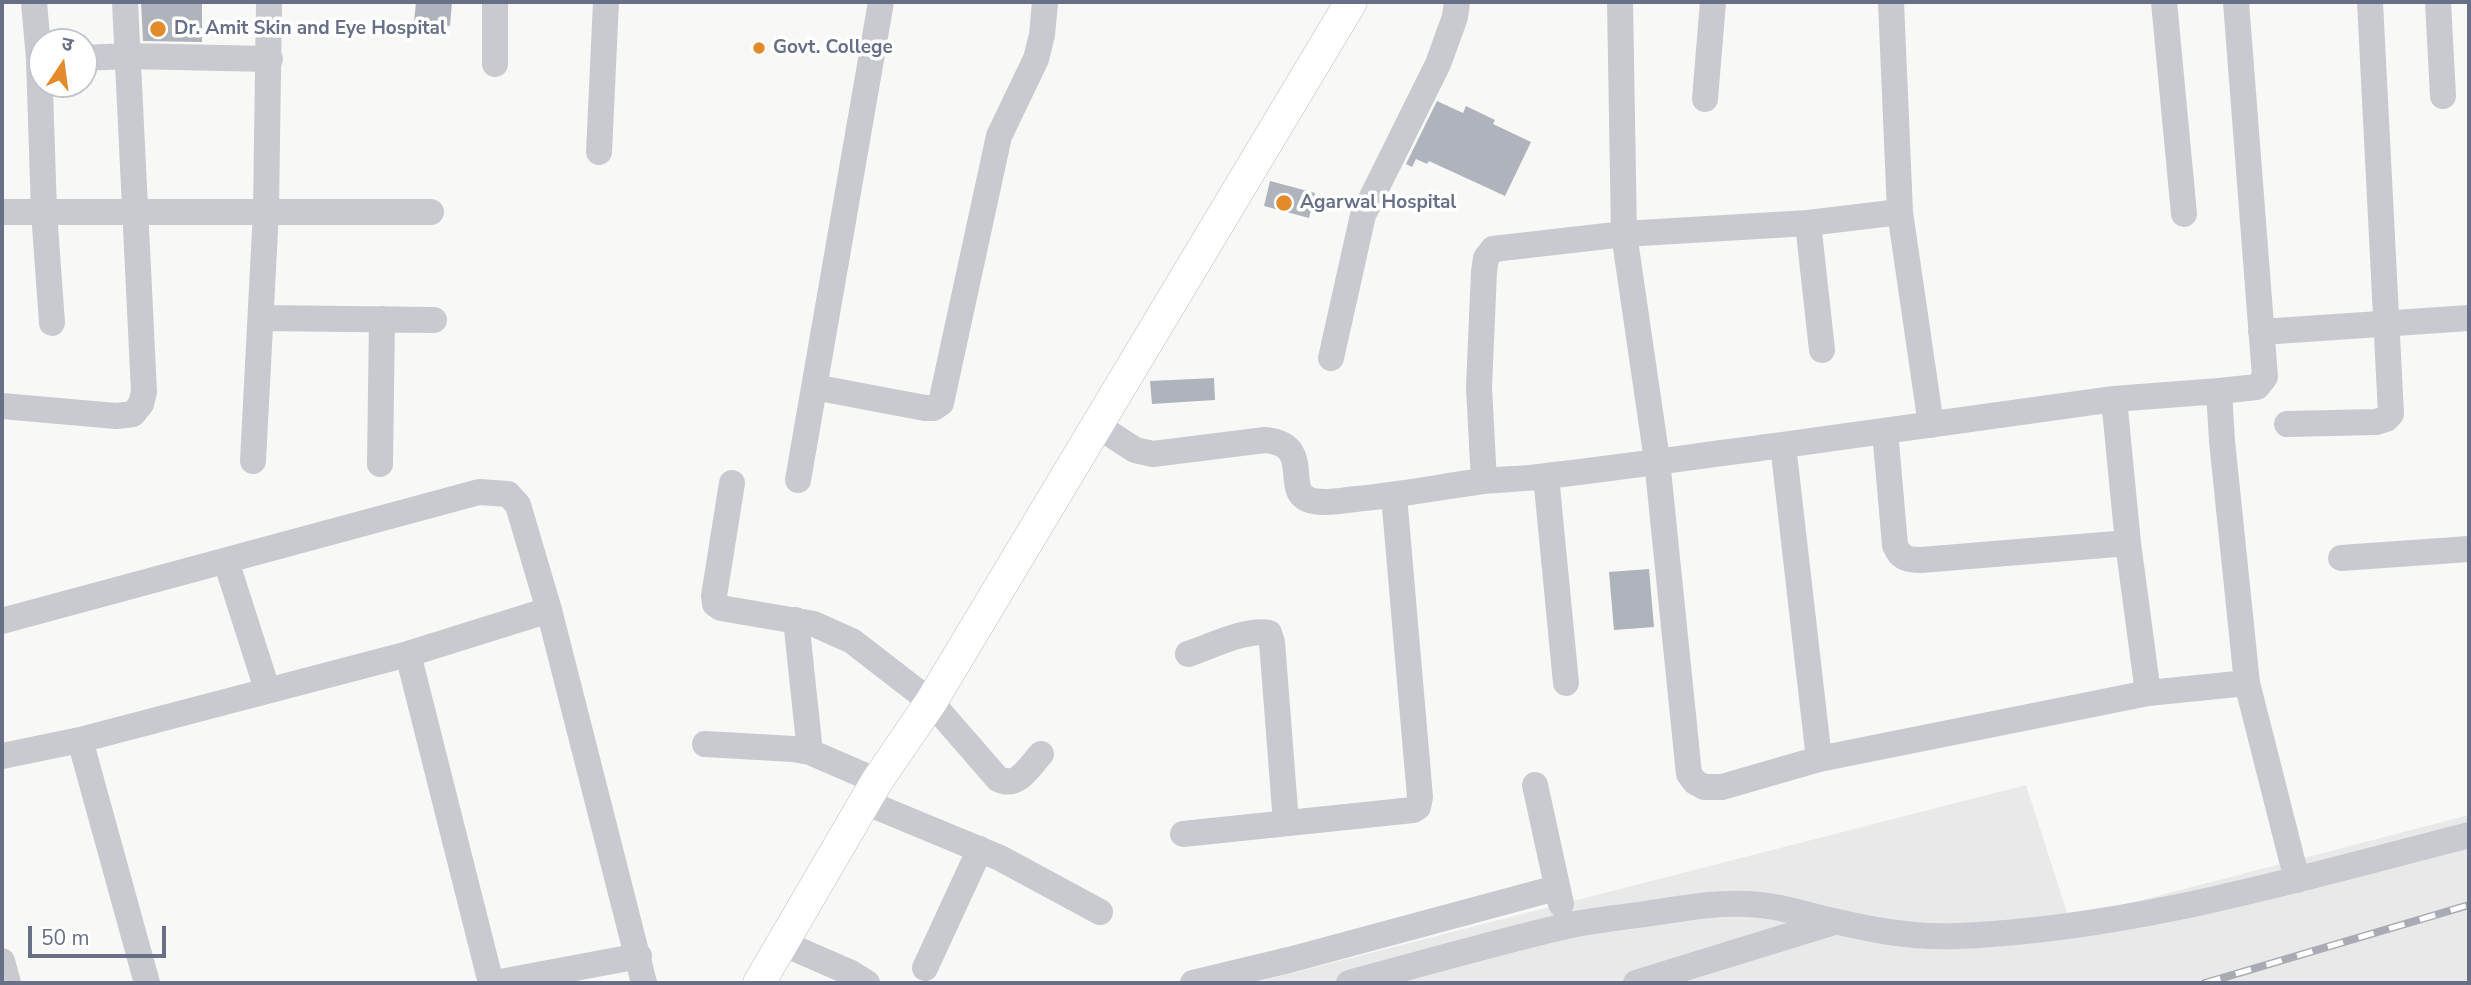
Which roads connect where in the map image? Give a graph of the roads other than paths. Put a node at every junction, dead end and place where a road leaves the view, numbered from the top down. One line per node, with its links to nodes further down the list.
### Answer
1 (34, 2): 17 (street)
2 (125, 2): 18 (street)
3 (269, 2): 20 (street)
4 (495, 2): 21 (street)
5 (606, 2): 25 (street)
6 (881, 2): 44 (street)
7 (1045, 2): 44 (street)
8 (1351, 2): 50 (main road)
9 (1457, 2): 43 (street)
10 (1619, 2): 34 (street)
11 (1713, 2): 24 (street)
12 (1891, 2): 31 (street)
13 (2164, 2): 32 (street)
14 (2236, 2): 41 (street)
15 (2370, 2): 40 (street)
16 (2438, 2): 22 (street)
17 (37, 28)
18 (127, 56): 19 (street); 20 (street); 29 (street)
19 (98, 57)
20 (270, 59): 26 (street)
21 (495, 64)
22 (2443, 96)
23 (42, 98): 28 (street)
24 (1705, 99)
25 (598, 152)
26 (266, 211): 29 (street); 30 (street); 35 (street)
27 (2, 212): 28 (street)
28 (44, 212): 29 (street); 39 (street)
29 (137, 212): 47 (street)
30 (431, 212)
31 (1900, 212): 33 (street); 49 (street)
32 (2184, 214)
33 (1808, 223): 34 (street); 42 (street)
34 (1624, 234): 53 (street); 58 (street)
35 (261, 318): 37 (street); 54 (street)
36 (2469, 318): 40 (street)
37 (382, 319): 38 (street); 55 (street)
38 (434, 320)
39 (52, 323)
40 (2388, 324): 41 (street); 48 (street)
41 (2261, 332): 45 (street)
42 (1822, 350)
43 (1331, 358)
44 (814, 387): 57 (street)
45 (2219, 391): 46 (street); 71 (street)
46 (2114, 399): 49 (street); 61 (street)
47 (2, 406)
48 (2287, 424)
49 (1931, 425): 51 (street)
50 (1098, 426): 60 (street); 74 (main road)
51 (1885, 431): 52 (street); 61 (street)
52 (1783, 445): 53 (street); 80 (street)
53 (1657, 460): 56 (street); 80 (street)
54 (253, 461)
55 (380, 464)
56 (1546, 476): 58 (street); 70 (street)
57 (798, 480)
58 (1484, 481): 60 (street)
59 (732, 483): 66 (street)
60 (1394, 496): 83 (street)
61 (2129, 543): 73 (street)
62 (2469, 549): 63 (street)
63 (2341, 558)
64 (226, 561): 65 (street); 67 (street); 72 (street)
65 (549, 610): 68 (street); 93 (street)
66 (796, 620): 74 (street); 77 (street)
67 (2, 621)
68 (408, 654): 72 (street); 98 (street)
69 (1188, 654): 83 (street)
70 (1566, 683)
71 (2247, 683): 73 (street); 87 (street)
72 (267, 689): 75 (street)
73 (2148, 693): 80 (street)
74 (931, 702): 78 (street); 82 (main road)
75 (80, 740): 79 (street); 97 (street)
76 (705, 744): 77 (street)
77 (810, 752): 82 (street)
78 (1041, 754)
79 (2, 756)
80 (1819, 759)
81 (1535, 785): 88 (street)
82 (871, 792): 86 (street); 92 (main road)
83 (1286, 823): 84 (street)
84 (1184, 834)
85 (2469, 835): 87 (street)
86 (980, 849): 89 (street); 95 (street)
87 (2297, 880): 90 (street)
88 (1556, 888): 91 (street); 102 (street)
89 (1100, 912)
90 (1835, 921): 91 (street); 104 (street)
91 (1568, 926): 103 (street)
92 (782, 943): 100 (main road); 101 (street)
93 (639, 956): 98 (street); 99 (street)
94 (2, 961): 96 (street)
95 (925, 968)
96 (8, 983)
97 (147, 983)
98 (493, 983)
99 (644, 983)
100 (759, 983)
101 (867, 983)
102 (1193, 983)
103 (1349, 983)
104 (1636, 983)

